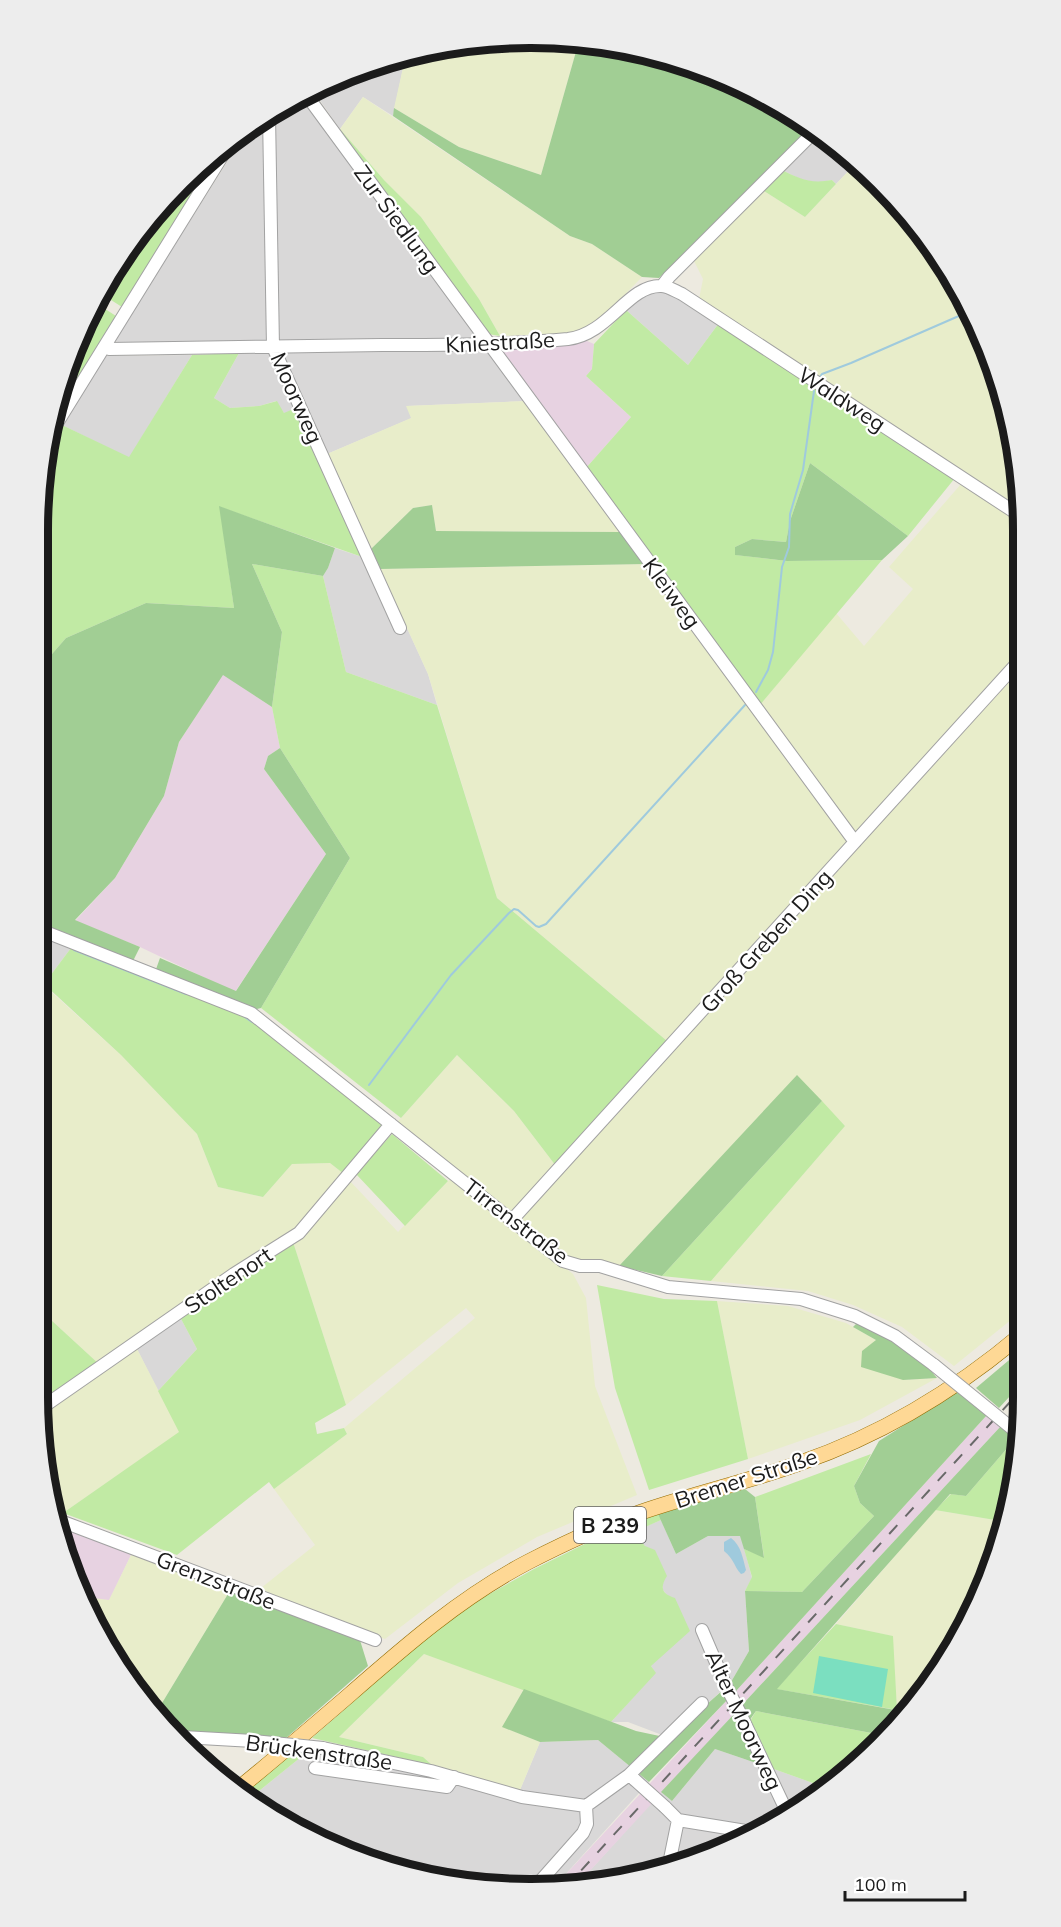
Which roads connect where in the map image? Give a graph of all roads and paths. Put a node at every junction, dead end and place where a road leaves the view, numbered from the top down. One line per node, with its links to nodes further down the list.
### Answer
1 (311, 101): 6 (street, Zur Siedlung)
2 (269, 125): 8 (street, Moorweg)
3 (809, 137): 5 (street, Kniestraße)
4 (218, 163): 7 (street)
5 (662, 286): 6 (street, Kniestraße); 10 (street, Waldweg)
6 (489, 344): 8 (street, Kniestraße); 13 (street, Kleiweg)
7 (105, 346): 8 (street, Kniestraße); 9 (street)
8 (273, 347): 11 (street, Moorweg)
9 (63, 408)
10 (1012, 510)
11 (400, 628)
12 (1013, 668): 13 (street, Groß Greben Ding)
13 (855, 842): 16 (street, Groß Greben Ding)
14 (48, 933): 15 (street, Tirrenstraße)
15 (391, 1124): 16 (street, Tirrenstraße); 18 (street, Stoltenort)
16 (511, 1221): 19 (street, Tirrenstraße, bridge)
17 (1013, 1341): 28 (main road, Bremer Straße / B 239)
18 (48, 1403)
19 (1012, 1428)
20 (64, 1522): 22 (street, Grenzstraße)
21 (702, 1630): 30 (street, Alter Moorweg, bridge)
22 (375, 1640)
23 (702, 1702): 27 (street)
24 (188, 1737): 26 (street, Brückenstraße, bridge)
25 (315, 1768): 26 (street, Brückenstraße)
26 (454, 1777): 29 (street, Brückenstraße)
27 (632, 1777): 29 (street); 31 (street, bridge)
28 (244, 1784)
29 (586, 1806): 34 (street)
30 (784, 1807)
31 (678, 1820): 32 (street); 33 (street)
32 (741, 1830)
33 (670, 1858)
34 (543, 1879)

